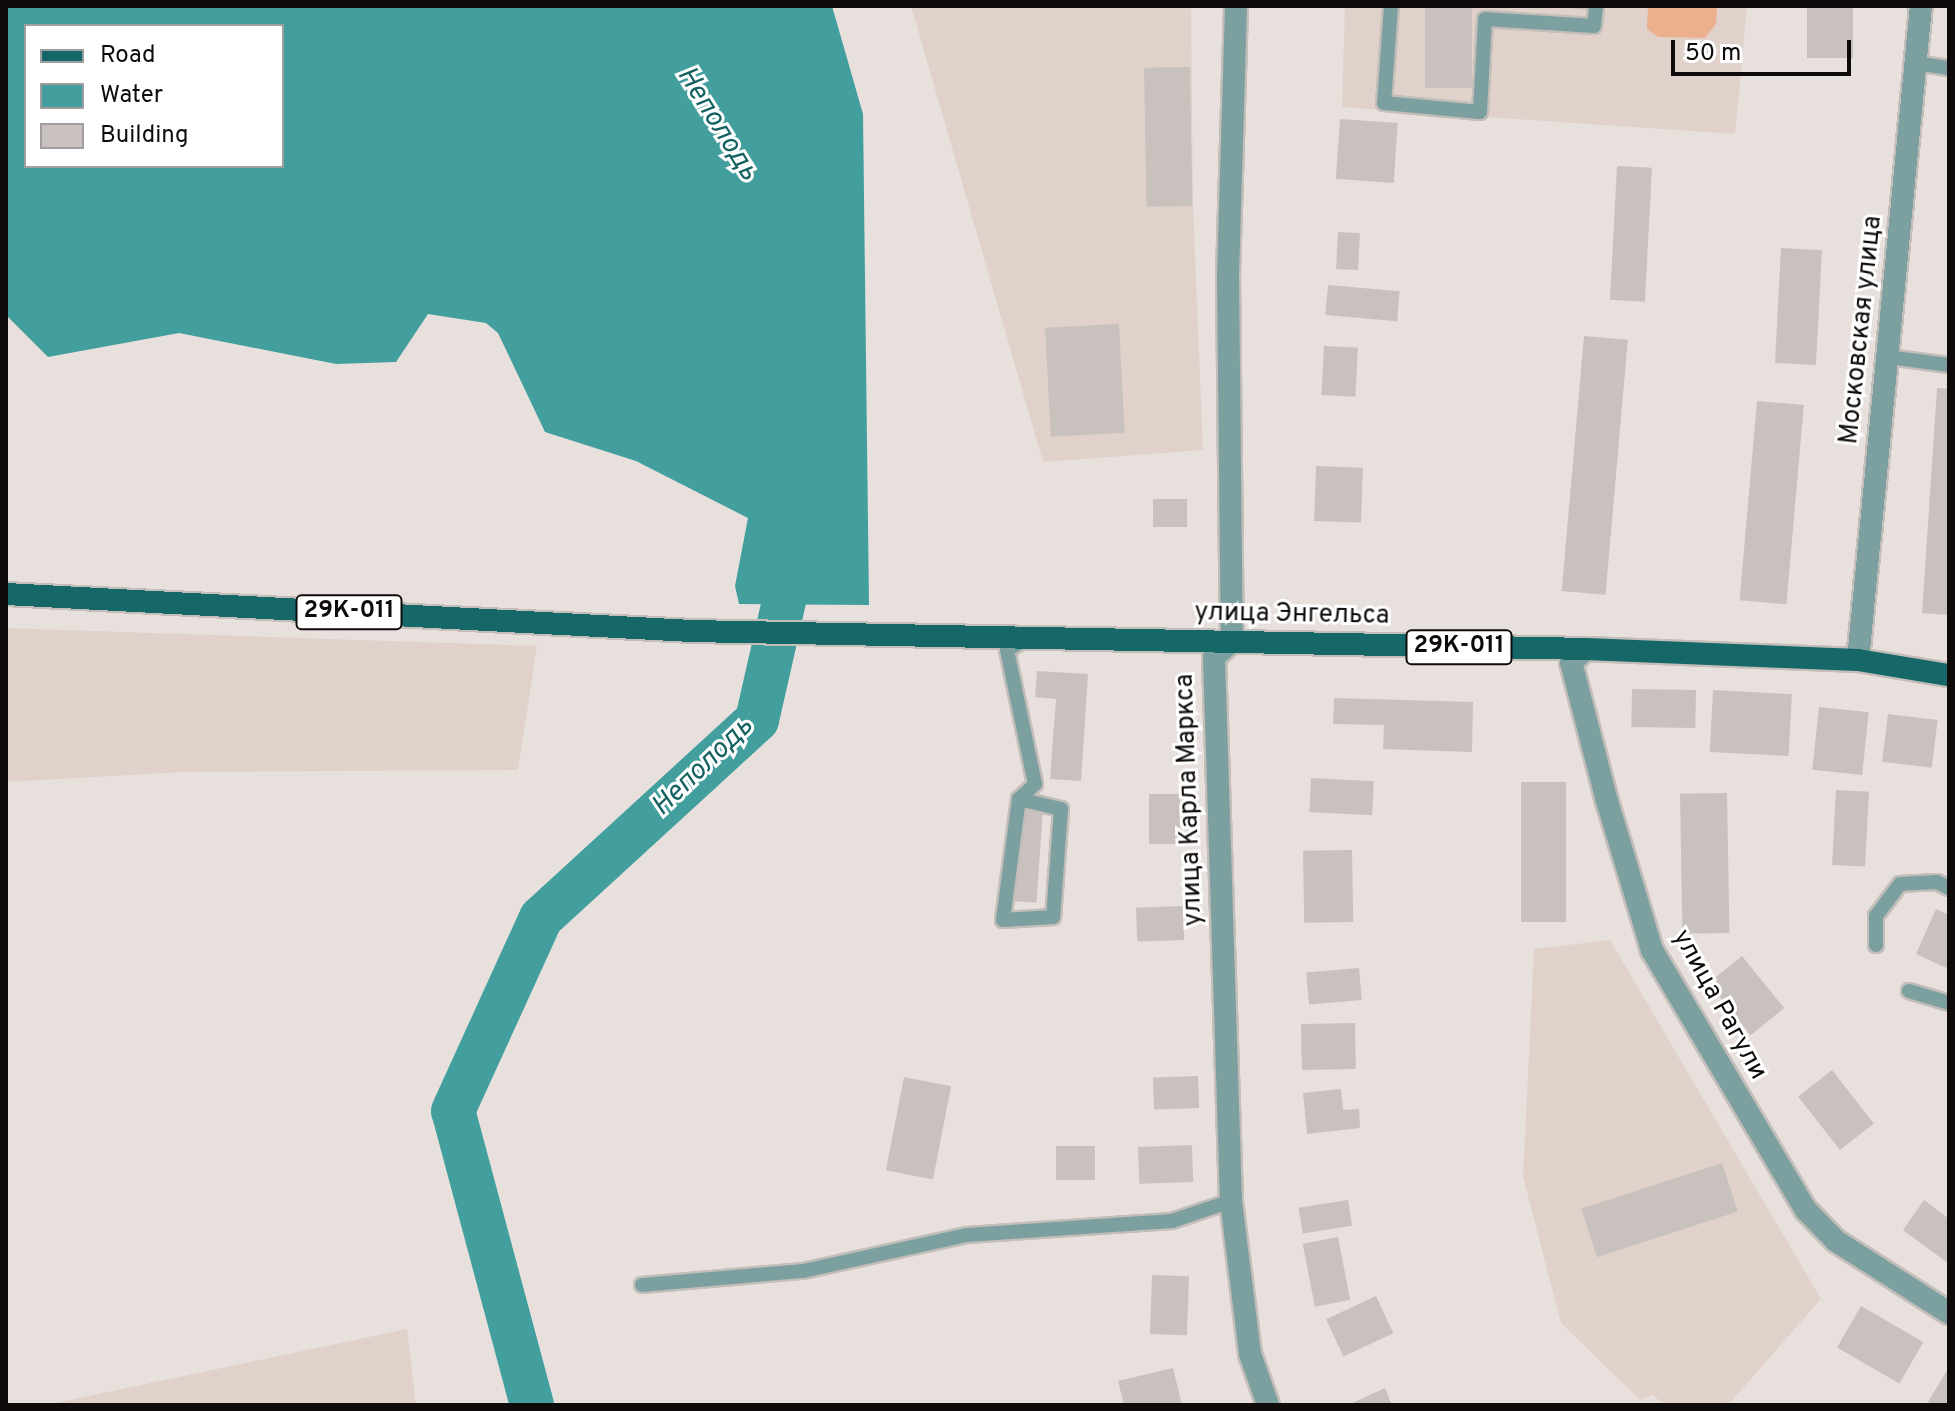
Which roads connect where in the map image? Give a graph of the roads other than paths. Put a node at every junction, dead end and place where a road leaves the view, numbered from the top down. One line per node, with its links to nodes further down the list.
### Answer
1 (1236, 6): 11 (street, улица Карла Маркса)
2 (1391, 6): 3 (lane)
3 (1596, 6)
4 (1921, 6): 5 (street, Московская улица)
5 (1916, 63): 6 (lane); 7 (street, Московская улица)
6 (1949, 68)
7 (1888, 357): 8 (lane); 13 (street, Московская улица)
8 (1949, 365)
9 (6, 594): 10 (main road, улица Энгельса / 29К-011)
10 (1028, 638): 11 (main road, улица Энгельса / 29К-011); 15 (lane)
11 (1232, 641): 12 (main road, улица Энгельса / 29К-011); 20 (street, улица Карла Маркса)
12 (1586, 649): 13 (main road, улица Энгельса / 29К-011); 22 (street, улица Рагули)
13 (1858, 660): 14 (main road, улица Энгельса / 29К-011)
14 (1949, 675)
15 (1019, 799): 15 (lane)
16 (1949, 888): 17 (lane)
17 (1876, 945)
18 (1909, 991): 19 (lane)
19 (1949, 1003)
20 (1231, 1201): 21 (lane); 23 (street, улица Карла Маркса)
21 (642, 1285)
22 (1949, 1313)
23 (1268, 1405)

